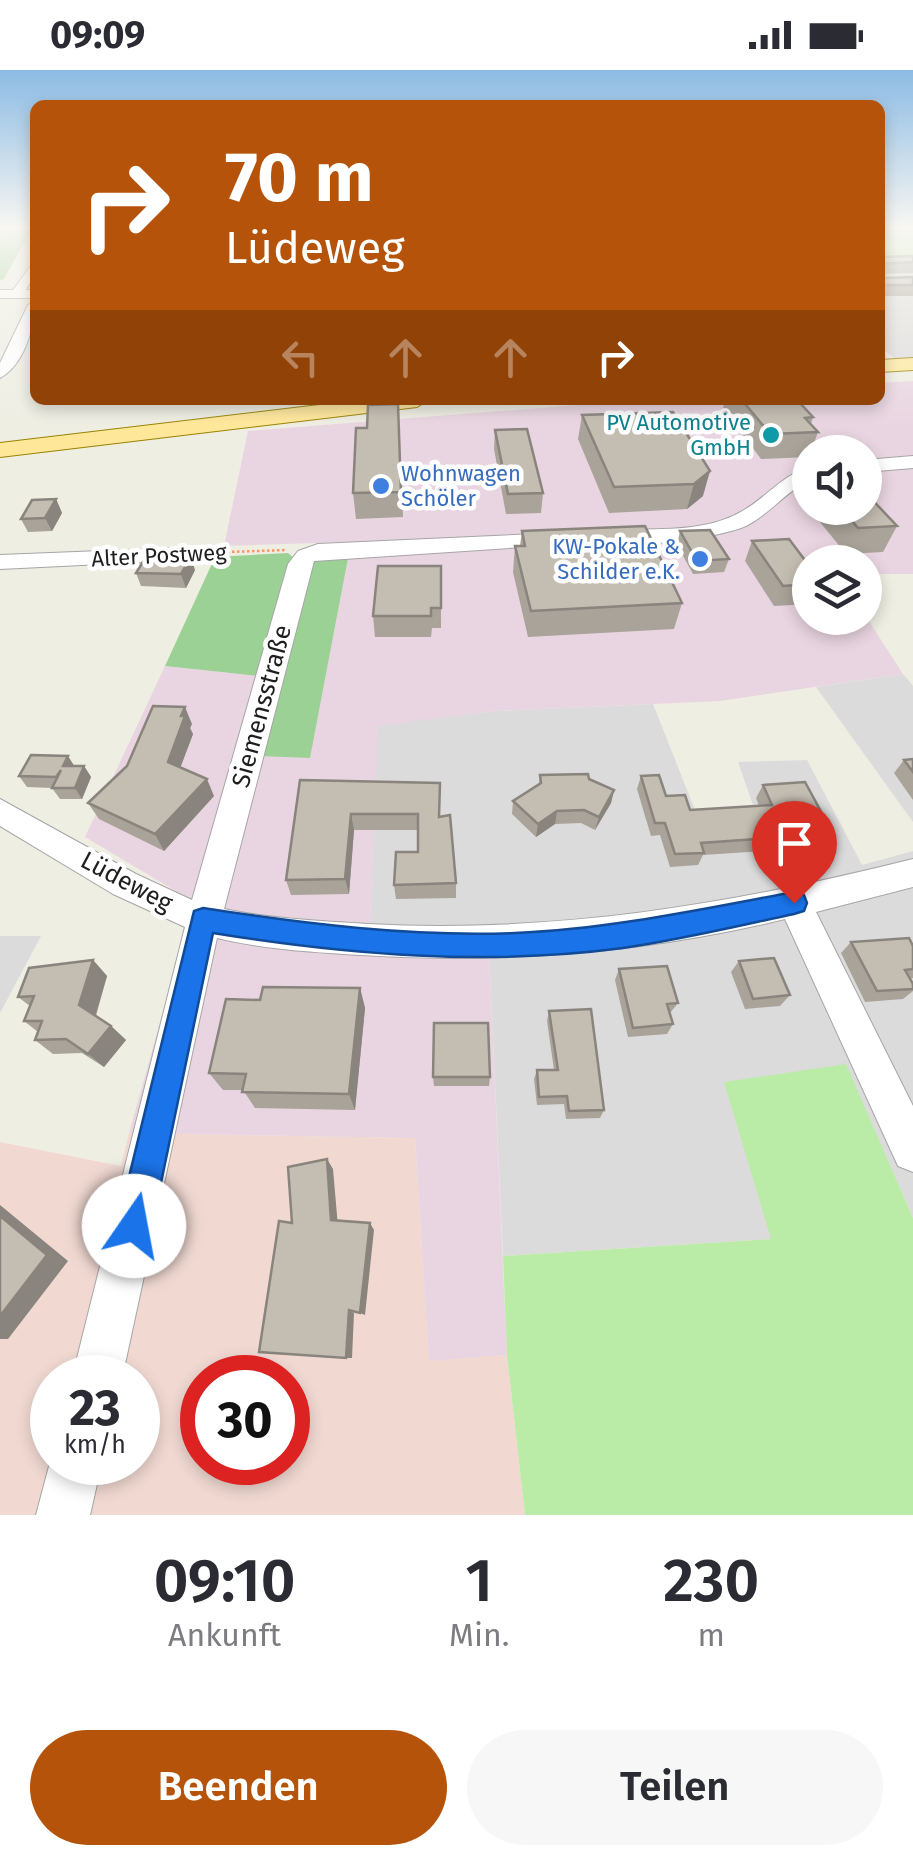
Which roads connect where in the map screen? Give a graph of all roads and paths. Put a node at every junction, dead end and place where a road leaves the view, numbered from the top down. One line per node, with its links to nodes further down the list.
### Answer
1 (0, 294): 2 (street)
2 (17, 294): 3 (street)
3 (30, 294)
4 (30, 316): 7 (street)
5 (913, 364): 6 (main road)
6 (885, 366)
7 (0, 373)
8 (375, 405): 9 (main road)
9 (0, 450)
10 (913, 462): 11 (street)
11 (882, 465)
12 (792, 481): 13 (street)
13 (318, 552): 14 (path, Alter Postweg); 19 (street, Siemensstraße)
14 (177, 555): 15 (street, Alter Postweg)
15 (0, 562)
16 (0, 811): 19 (street, Lüdeweg)
17 (913, 872): 18 (street, Lüdeweg)
18 (794, 903): 19 (street, Lüdeweg); 20 (street)
19 (203, 919): 21 (street, Siemensstraße)
20 (913, 1152)
21 (102, 1355)
22 (70, 1485): 23 (street)
23 (63, 1515)

